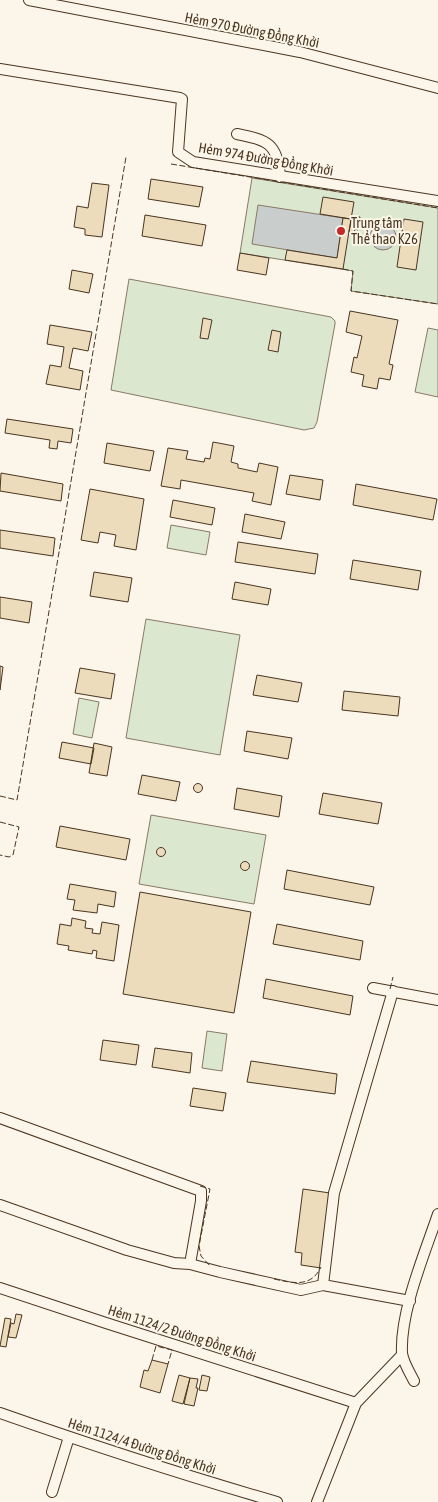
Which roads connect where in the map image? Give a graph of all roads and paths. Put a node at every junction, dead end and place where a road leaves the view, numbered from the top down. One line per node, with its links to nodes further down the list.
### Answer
1 (29, 0): 3 (street, Hẻm 970 Đường Đồng Khởi)
2 (0, 70): 5 (street, Hẻm 974 Đường Đồng Khởi)
3 (438, 88)
4 (237, 134): 5 (street)
5 (280, 177): 6 (street, Hẻm 974 Đường Đồng Khởi)
6 (438, 201)
7 (373, 988): 8 (street)
8 (393, 991): 9 (street); 14 (street)
9 (438, 1000)
10 (0, 1118): 13 (street)
11 (0, 1205): 13 (street)
12 (438, 1214): 16 (street)
13 (190, 1264): 14 (street)
14 (322, 1285): 16 (street)
15 (0, 1288): 19 (street, Hẻm 1124/2 Đường Đồng Khởi)
16 (410, 1302): 17 (street)
17 (402, 1355): 18 (street); 19 (street)
18 (414, 1382)
19 (356, 1403): 24 (street)
20 (0, 1413): 21 (street, Hẻm 1124/4 Đường Đồng Khởi)
21 (70, 1438): 22 (street); 23 (street, Hẻm 1124/4 Đường Đồng Khởi)
22 (52, 1492)
23 (276, 1502)
24 (318, 1502)

